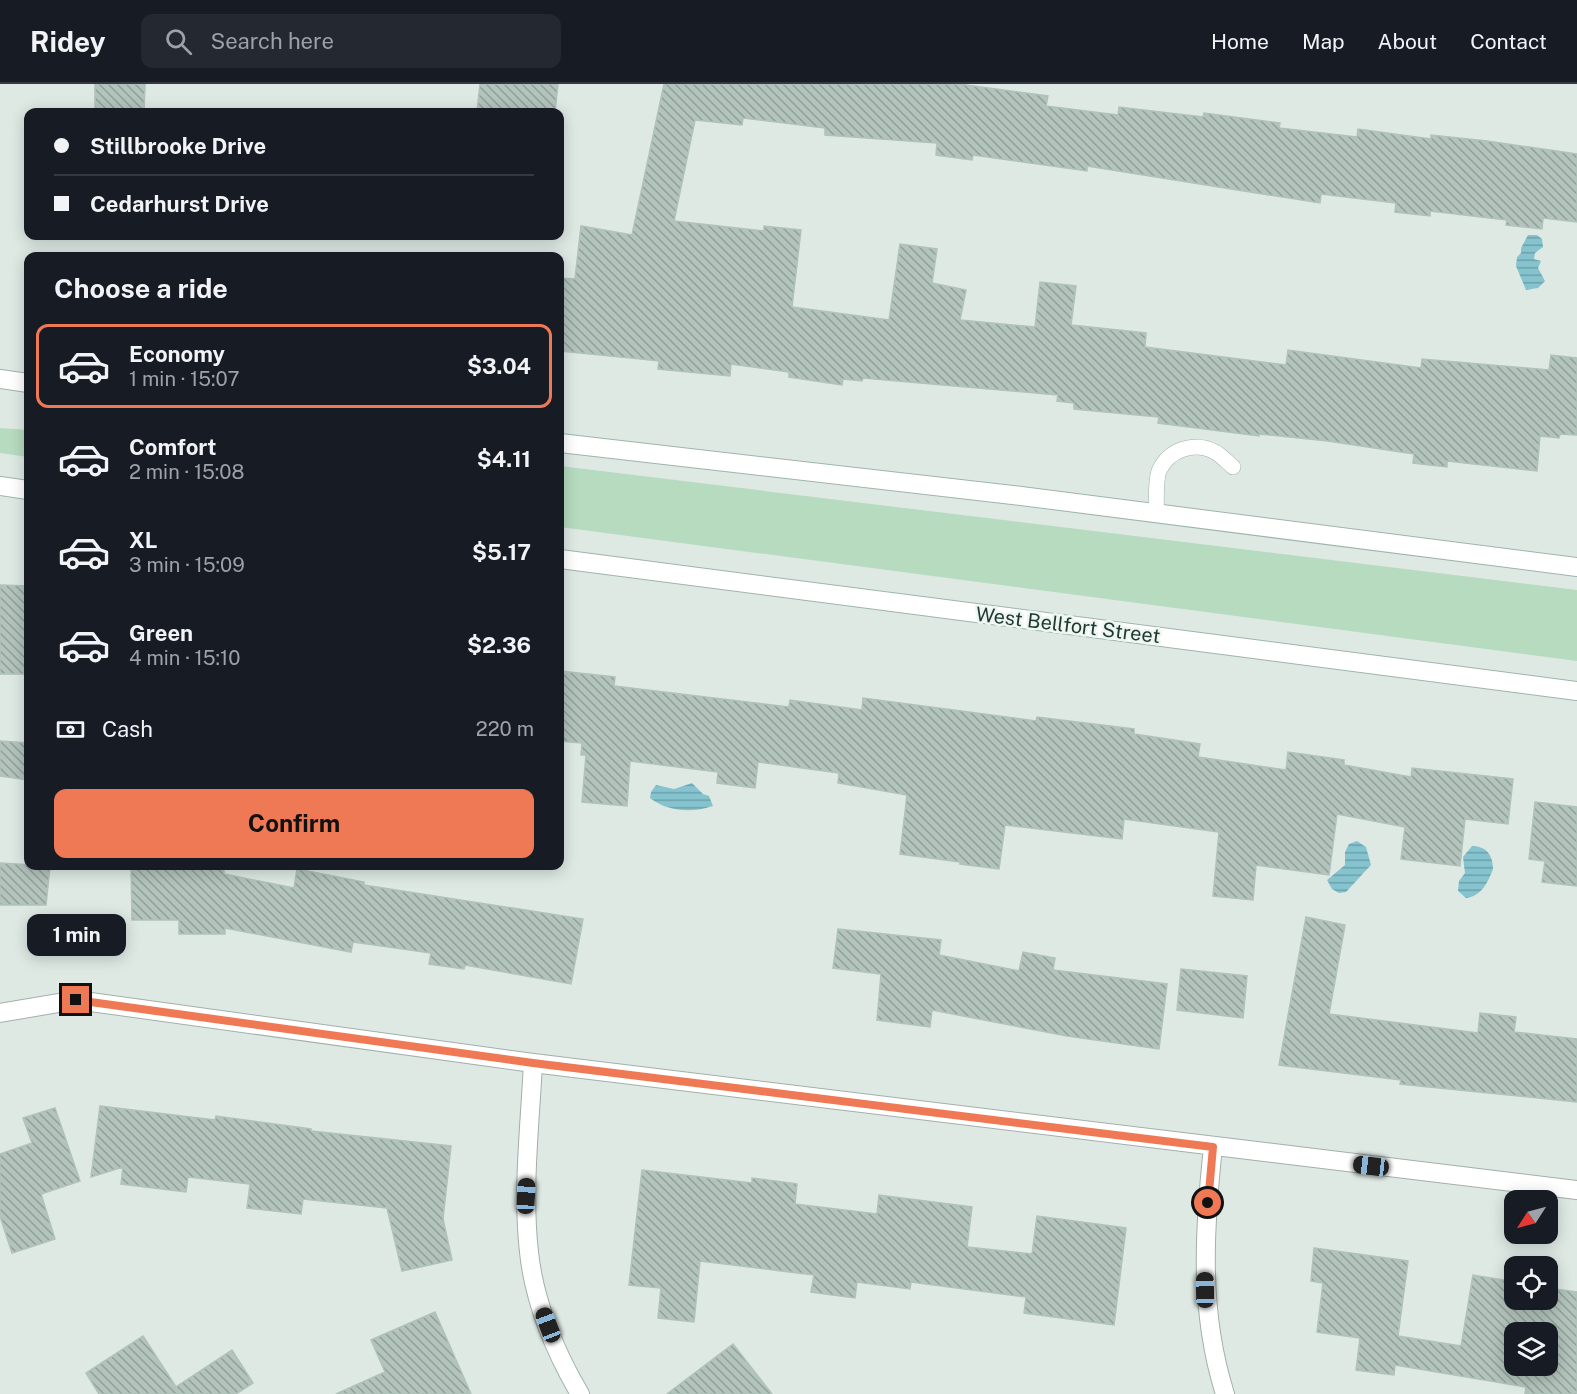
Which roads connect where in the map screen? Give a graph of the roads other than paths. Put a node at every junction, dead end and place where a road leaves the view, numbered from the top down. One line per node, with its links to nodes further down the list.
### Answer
1 (0, 379): 2 (street)
2 (24, 382)
3 (564, 443): 7 (street)
4 (1233, 467): 7 (lane)
5 (0, 486): 6 (street)
6 (24, 489)
7 (1156, 513): 9 (street)
8 (564, 560): 10 (street, West Bellfort Street)
9 (1577, 567)
10 (1577, 691)
11 (0, 1012): 12 (street)
12 (533, 1063): 13 (street); 15 (street)
13 (1213, 1147): 14 (street); 16 (street)
14 (1577, 1190)
15 (580, 1394)
16 (1225, 1394)

